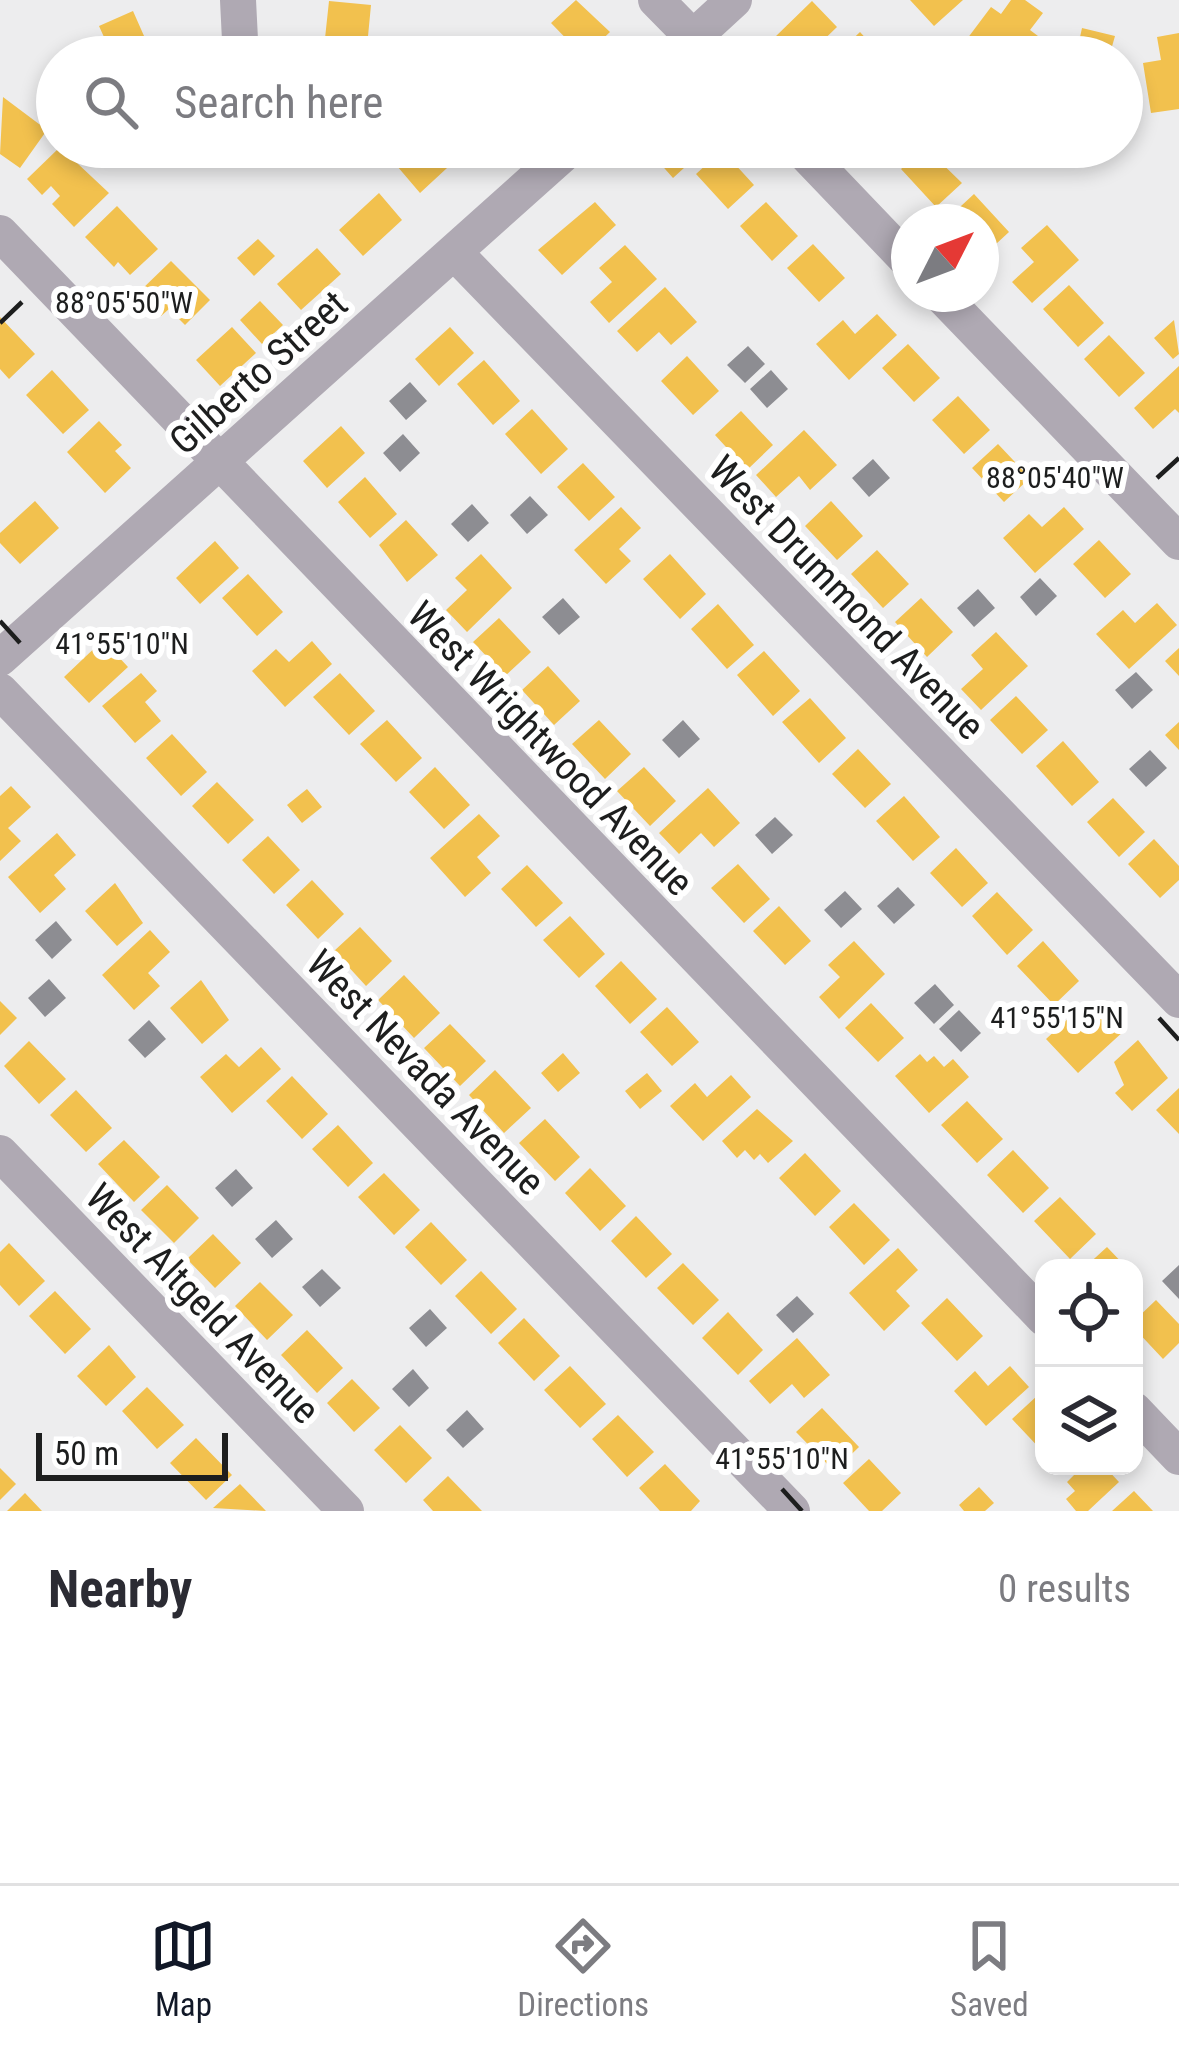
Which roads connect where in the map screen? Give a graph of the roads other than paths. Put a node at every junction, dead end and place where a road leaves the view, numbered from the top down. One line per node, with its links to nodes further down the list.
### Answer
1 (238, 0): 4 (street)
2 (656, 0): 5 (street)
3 (734, 0): 6 (street)
4 (240, 36)
5 (682, 36)
6 (704, 36)
7 (548, 168): 11 (street, Gilberto Street)
8 (819, 168): 10 (street)
9 (0, 233): 13 (street, West Wrightwood Avenue)
10 (891, 243)
11 (454, 252): 13 (street, Gilberto Street); 17 (street, West Drummond Avenue)
12 (957, 312): 14 (street)
13 (218, 465): 15 (street, Gilberto Street); 19 (street, West Wrightwood Avenue)
14 (1179, 542)
15 (0, 658)
16 (0, 692): 23 (street, West Nevada Avenue)
17 (1179, 1000)
18 (0, 1153): 22 (street, West Altgeld Avenue)
19 (1035, 1309)
20 (1143, 1420): 21 (street)
21 (1179, 1457)
22 (346, 1511)
23 (792, 1511)

